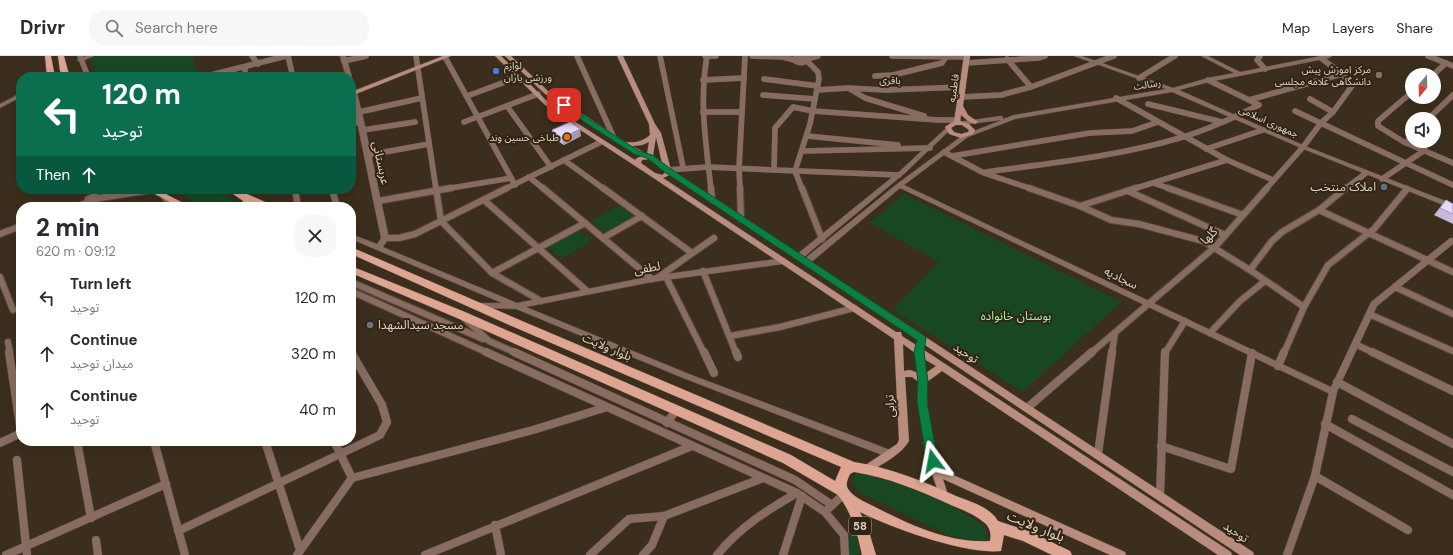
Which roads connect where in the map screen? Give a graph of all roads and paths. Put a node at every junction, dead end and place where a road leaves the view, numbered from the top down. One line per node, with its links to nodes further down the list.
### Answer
1 (48, 56): 46 (main road)
2 (61, 56): 47 (main road)
3 (91, 56): 30 (street)
4 (252, 56): 40 (street)
5 (287, 56): 31 (street); 51 (street)
6 (366, 56): 32 (street)
7 (416, 56): 43 (street)
8 (498, 56): 57 (main road)
9 (508, 56): 82 (main road)
10 (577, 56): 116 (street)
11 (620, 56): 108 (main road)
12 (660, 56): 137 (street)
13 (706, 56): 14 (street); 61 (street)
14 (716, 56)
15 (745, 56): 58 (street)
16 (752, 56): 35 (street)
17 (818, 56): 33 (street)
18 (892, 56): 19 (street)
19 (933, 56): 29 (street)
20 (1045, 56): 37 (street)
21 (1077, 56): 38 (street, جمهوری اسلامی)
22 (1114, 56): 38 (street)
23 (1175, 56): 59 (street)
24 (1204, 56): 54 (street)
25 (1260, 56): 45 (street)
26 (1329, 56): 34 (street, رسالت)
27 (1428, 56): 39 (street)
28 (446, 57): 43 (main road); 72 (street)
29 (946, 57): 36 (street); 56 (street)
30 (80, 58): 48 (street)
31 (271, 58): 40 (street)
32 (343, 58): 52 (street)
33 (807, 58): 35 (street); 53 (street)
34 (1321, 58): 45 (street, رسالت); 55 (street, گلها)
35 (795, 59): 53 (street)
36 (967, 59): 37 (street); 63 (main road, فاطمیه)
37 (1007, 59): 64 (street)
38 (1097, 63): 59 (street, جمهوری اسلامی); 64 (street)
39 (1446, 63): 41 (street); 44 (street)
40 (258, 64): 42 (street)
41 (1453, 66)
42 (245, 67): 49 (street); 50 (street)
43 (418, 68): 68 (main road); 75 (street)
44 (1441, 68)
45 (1266, 69): 54 (street, رسالت)
46 (50, 72)
47 (65, 72)
48 (86, 72)
49 (224, 72)
50 (245, 72)
51 (292, 72)
52 (348, 72)
53 (818, 72): 65 (street)
54 (1240, 74): 62 (street, رسالت)
55 (1342, 74): 80 (street); 93 (street, گلها)
56 (875, 76)
57 (520, 77): 69 (main road); 72 (street)
58 (744, 78): 61 (street); 92 (street)
59 (1139, 78): 67 (street, جمهوری اسلامی)
60 (764, 79): 65 (street, باقری)
61 (703, 80): 91 (street)
62 (1208, 80): 67 (street, رسالت); 80 (street)
63 (963, 87): 66 (street, باقری); 73 (main road, فاطمیه)
64 (1031, 87): 73 (street)
65 (818, 88): 66 (street, باقری); 78 (street)
66 (848, 88): 98 (street)
67 (1173, 90): 76 (street, رسالت); 97 (street, جمهوری اسلامی)
68 (356, 92)
69 (538, 94): 86 (street); 87 (main road)
70 (763, 95): 78 (street)
71 (1453, 95): 94 (street)
72 (467, 96): 95 (street)
73 (962, 97): 83 (main road, فاطمیه)
74 (16, 98): 85 (street)
75 (422, 98): 90 (street); 119 (street)
76 (1116, 98): 96 (street, رسالت); 104 (street)
77 (1405, 98): 118 (street)
78 (816, 99): 88 (street)
79 (1310, 99): 93 (street)
80 (1250, 100): 97 (street)
81 (356, 102): 90 (street, عربستانی)
82 (560, 102): 87 (main road); 116 (main road)
83 (960, 104): 102 (main road, فاطمیه); 103 (main road)
84 (1148, 104): 105 (street)
85 (0, 106)
86 (507, 106): 95 (street); 136 (street)
87 (551, 107): 117 (main road)
88 (813, 111): 98 (street); 114 (street); 141 (street)
89 (1294, 111): 107 (street)
90 (359, 112): 99 (street, عربستانی)
91 (703, 112): 92 (street); 138 (street)
92 (742, 112): 139 (street)
93 (1333, 112): 107 (street, گلها)
94 (1435, 112)
95 (477, 117): 101 (street); 148 (street)
96 (1014, 117): 103 (street); 113 (street, رسالت)
97 (1234, 117): 105 (street); 111 (street, جمهوری اسلامی)
98 (938, 120): 102 (street); 109 (street)
99 (360, 121): 106 (street); 110 (street, عربستانی)
100 (415, 122): 110 (street)
101 (464, 122)
102 (959, 122): 103 (street); 109 (main road); 113 (main road)
103 (975, 122)
104 (1158, 122): 115 (street); 129 (street)
105 (1222, 122): 115 (street)
106 (356, 123)
107 (1321, 123): 121 (street, گلها); 133 (street)
108 (652, 124): 112 (main road); 140 (main road)
109 (948, 127): 113 (main road); 122 (street)
110 (363, 130): 128 (street, عربستانی)
111 (1263, 130): 121 (street, جمهوری اسلامی); 124 (street)
112 (653, 135): 120 (main road); 130 (main road)
113 (967, 135): 127 (street, رسالت)
114 (807, 136): 122 (street); 125 (street)
115 (1184, 136): 124 (street); 143 (street)
116 (614, 138): 120 (main road)
117 (601, 142): 131 (street); 135 (main road)
118 (1405, 142)
119 (429, 144): 128 (street); 156 (street)
120 (623, 144): 130 (main road)
121 (1302, 147): 144 (street, جمهوری اسلامی); 150 (street, گلها)
122 (930, 148): 125 (street); 145 (street)
123 (1419, 148): 126 (street)
124 (1206, 149): 132 (street)
125 (803, 150): 142 (street)
126 (1424, 150): 133 (street); 134 (street)
127 (944, 152): 129 (street); 153 (street, رسالت)
128 (368, 155): 166 (street, عربستانی)
129 (952, 156): 143 (street)
130 (649, 157): 135 (main road); 140 (main road, توحید)
131 (564, 160): 136 (street); 177 (street)
132 (1227, 160): 150 (street); 151 (street)
133 (1406, 162): 149 (street); 154 (street)
134 (1453, 163)
135 (637, 164): 146 (main road, توحید)
136 (551, 166): 147 (street)
137 (683, 167): 138 (street); 140 (street)
138 (708, 167): 139 (street); 165 (street)
139 (739, 168): 141 (street); 178 (street)
140 (668, 170): 146 (main road); 165 (main road, توحید)
141 (774, 170): 142 (street)
142 (795, 171): 145 (street); 189 (street)
143 (984, 173): 173 (street)
144 (1366, 173): 149 (street, جمهوری اسلامی); 175 (street)
145 (898, 175): 189 (street)
146 (655, 176): 197 (main road, توحید)
147 (529, 177): 152 (street); 180 (street)
148 (511, 178): 152 (street); 156 (street)
149 (1382, 179): 155 (street, جمهوری اسلامی)
150 (1273, 180): 176 (street, گلها)
151 (1153, 183): 157 (street); 176 (street)
152 (515, 185): 164 (street)
153 (900, 185): 196 (street, رسالت); 213 (street, سجادیه)
154 (1453, 185)
155 (1407, 189): 174 (street, جمهوری اسلامی); 182 (street)
156 (436, 191): 166 (street); 179 (street)
157 (1128, 191): 173 (street); 184 (street)
158 (96, 194): 167 (street)
159 (125, 194): 168 (street)
160 (159, 194): 162 (main road)
161 (240, 194): 163 (main road)
162 (164, 196): 169 (street); 170 (main road)
163 (244, 197): 171 (main road); 172 (main road)
164 (484, 200): 179 (street); 193 (street)
165 (712, 200): 178 (main road, توحید)
166 (378, 201): 186 (street, عربستانی)
167 (80, 202)
168 (89, 202)
169 (168, 202)
170 (177, 202)
171 (246, 202)
172 (256, 202)
173 (1080, 206): 191 (street)
174 (1453, 207)
175 (1320, 210): 182 (street); 200 (street)
176 (1243, 215): 184 (street, گلها)
177 (642, 216): 187 (street); 195 (street)
178 (741, 219): 196 (main road, توحید)
179 (441, 221): 186 (street); 203 (street)
180 (585, 223): 187 (street); 193 (street)
181 (16, 228): 183 (street)
182 (1368, 233): 198 (street); 216 (street)
183 (0, 234)
184 (1225, 235): 191 (street, گلها)
185 (356, 238): 192 (street)
186 (385, 238): 192 (street)
187 (603, 238): 206 (street)
188 (714, 238): 195 (street)
189 (822, 239): 196 (street)
190 (1453, 240): 198 (street)
191 (1214, 247): 200 (street); 213 (street, گلها)
192 (378, 248): 215 (street)
193 (537, 248): 203 (street); 210 (street)
194 (356, 252): 214 (main road, بلوار ولایت)
195 (692, 253): 206 (street)
196 (802, 260): 197 (main road); 223 (main road, توحید)
197 (783, 261): 201 (street, لطفی); 217 (main road, توحید)
198 (1427, 261): 202 (street); 209 (street)
199 (356, 270): 221 (main road)
200 (1250, 270): 207 (street)
201 (703, 271): 205 (street, لطفی); 226 (street)
202 (1453, 272)
203 (492, 273): 212 (street)
204 (0, 277): 218 (street)
205 (666, 277): 206 (street, لطفی); 239 (street)
206 (655, 278): 210 (street, لطفی)
207 (1265, 281): 216 (street); 225 (street)
208 (356, 284): 229 (street)
209 (1395, 287): 219 (street); 220 (street)
210 (587, 292): 212 (street, لطفی)
211 (356, 293): 246 (street)
212 (541, 301): 215 (street, لطفی)
213 (1148, 304): 222 (street, سجادیه); 224 (street, گلها)
214 (477, 306): 215 (street); 265 (main road, بلوار ولایت)
215 (516, 306): 262 (street)
216 (1304, 307): 237 (street)
217 (854, 308): 226 (street); 227 (main road, توحید)
218 (13, 310)
219 (1369, 314): 231 (street); 232 (street)
220 (1453, 314)
221 (461, 315): 229 (street); 248 (main road)
222 (1185, 321): 225 (street, سجادیه); 260 (street)
223 (899, 323): 227 (main road, ترابی); 228 (main road, توحید)
224 (1114, 333): 247 (street, گلها); 263 (street)
225 (1210, 333): 234 (street, سجادیه)
226 (730, 336): 235 (street)
227 (898, 337): 233 (main road, توحید); 240 (main road, ترابی)
228 (922, 338): 233 (main road); 247 (main road, توحید)
229 (489, 341): 250 (street)
230 (8, 342): 245 (street)
231 (1355, 344): 242 (street); 243 (street)
232 (1453, 351)
233 (919, 352): 238 (main road, توحید); 241 (main road)
234 (1252, 353): 237 (street, سجادیه); 260 (street)
235 (738, 357)
236 (356, 361): 261 (street)
237 (1278, 366): 244 (street, سجادیه)
238 (942, 367): 241 (main road); 304 (main road, توحید)
239 (714, 373)
240 (900, 375): 241 (main road); 262 (main road, ترابی)
241 (923, 381): 267 (main road)
242 (1337, 382): 244 (street); 254 (street)
243 (1453, 391)
244 (1333, 392): 251 (street)
245 (16, 398)
246 (607, 407): 259 (street); 270 (street)
247 (1027, 408): 263 (main road, توحید)
248 (676, 410): 250 (street); 274 (main road)
249 (1352, 419): 268 (street)
250 (667, 422): 279 (street)
251 (1325, 424): 269 (street); 278 (street)
252 (16, 435): 253 (street)
253 (0, 442)
254 (1453, 444)
255 (78, 446): 282 (street)
256 (155, 446): 273 (street)
257 (267, 446): 272 (street)
258 (336, 446): 261 (street)
259 (692, 446): 271 (street); 283 (street)
260 (1162, 446): 277 (street)
261 (340, 454): 270 (street); 272 (street)
262 (890, 454): 266 (main road, ترابی)
263 (1098, 454): 277 (main road, توحید)
264 (17, 460): 288 (street)
265 (853, 467): 266 (main road, بلوار ولایت); 274 (main road)
266 (867, 469): 276 (main road, بلوار ولایت)
267 (936, 470): 276 (main road); 303 (main road)
268 (1453, 472)
269 (1315, 476): 285 (street); 306 (street)
270 (352, 478): 289 (street)
271 (763, 478): 275 (street); 281 (street)
272 (279, 483): 286 (street); 289 (street)
273 (166, 484): 282 (street); 286 (street)
274 (844, 494): 279 (street); 290 (main road); 301 (main road, 58)
275 (800, 495): 280 (street); 298 (street); 299 (street)
276 (943, 495): 284 (main road, بلوار ولایت)
277 (1160, 495): 305 (main road, توحید)
278 (1453, 495)
279 (832, 505): 280 (street)
280 (825, 512): 300 (street)
281 (664, 516): 296 (street); 297 (street)
282 (91, 518): 288 (street)
283 (494, 526): 294 (street); 295 (street)
284 (995, 526): 290 (main road); 302 (main road, بلوار ولایت)
285 (1408, 530)
286 (178, 531): 293 (street)
287 (96, 540): 292 (street)
288 (27, 551): 291 (street)
289 (298, 553)
290 (977, 554)
291 (6, 555)
292 (98, 555)
293 (185, 555)
294 (425, 555)
295 (501, 555)
296 (590, 555)
297 (643, 555)
298 (717, 555)
299 (783, 555)
300 (845, 555)
301 (868, 555)
302 (1065, 555)
303 (1121, 555)
304 (1227, 555)
305 (1249, 555)
306 (1287, 555)

